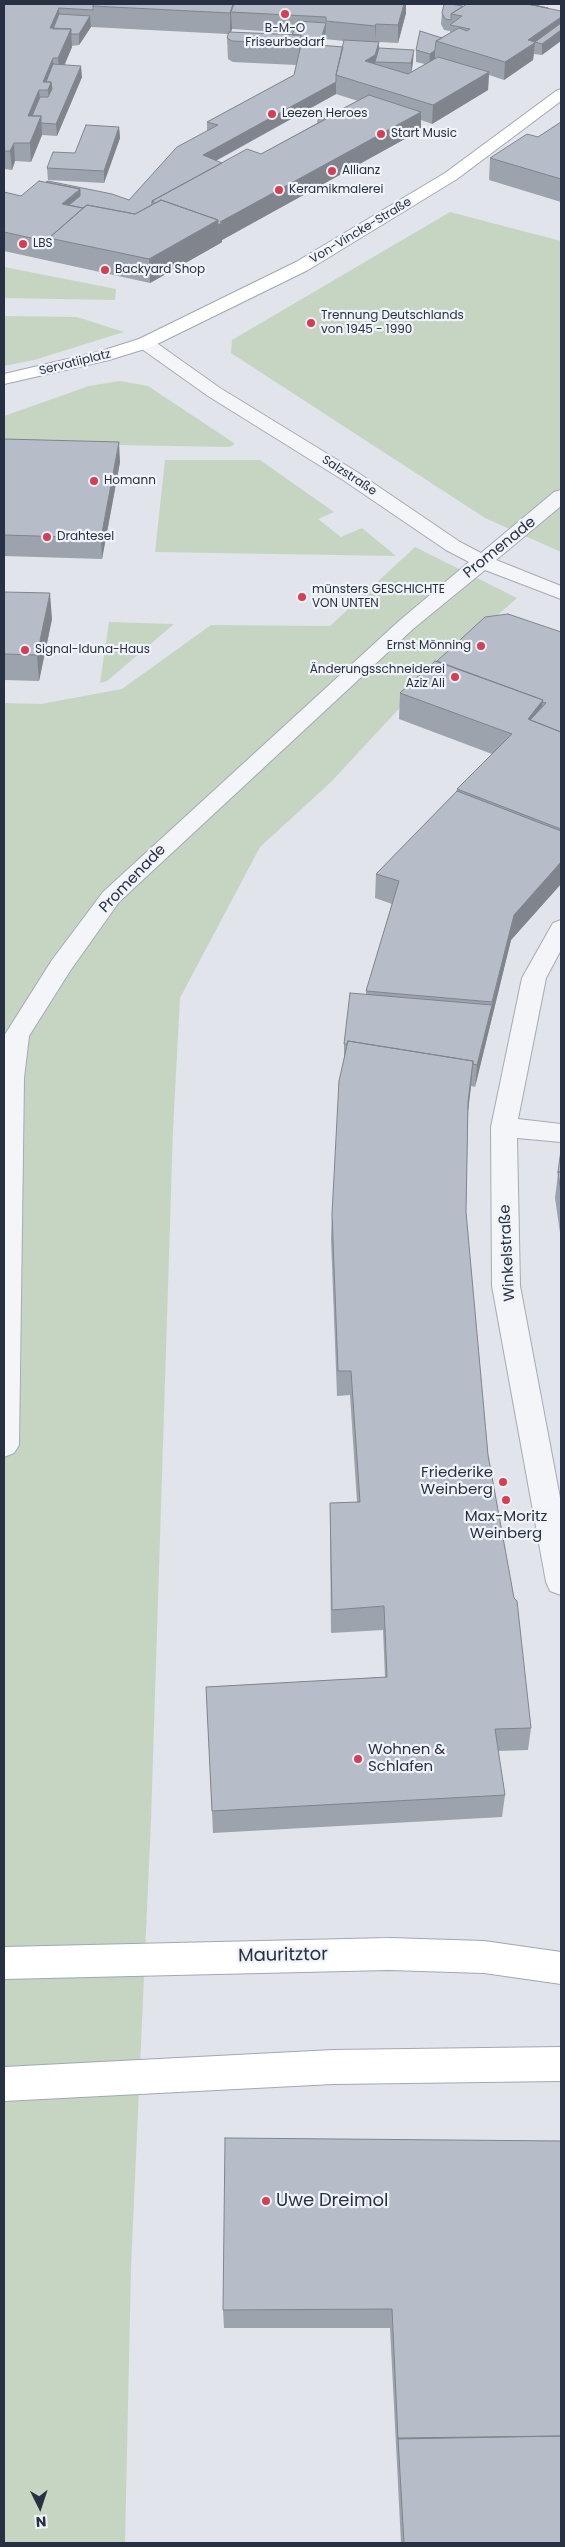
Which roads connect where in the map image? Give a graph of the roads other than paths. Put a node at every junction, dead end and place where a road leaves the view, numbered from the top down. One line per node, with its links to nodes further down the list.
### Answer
1 (561, 94): 2 (main road, Von-Vincke-Straße)
2 (145, 343): 3 (main road, Servatiiplatz); 7 (street, Salzstraße)
3 (103, 356): 4 (main road, Servatiiplatz); 5 (main road)
4 (4, 379)
5 (4, 391)
6 (561, 496): 7 (street, Promenade)
7 (484, 562): 8 (street, Salzstraße); 12 (street, Promenade)
8 (561, 593)
9 (561, 928): 10 (street, Winkelstraße)
10 (504, 1127): 11 (street); 13 (street, Winkelstraße)
11 (561, 1133)
12 (4, 1445)
13 (561, 1582)
14 (4, 1963): 15 (main road, Mauritztor)
15 (561, 1968)
16 (561, 2064): 17 (main road)
17 (4, 2084)

